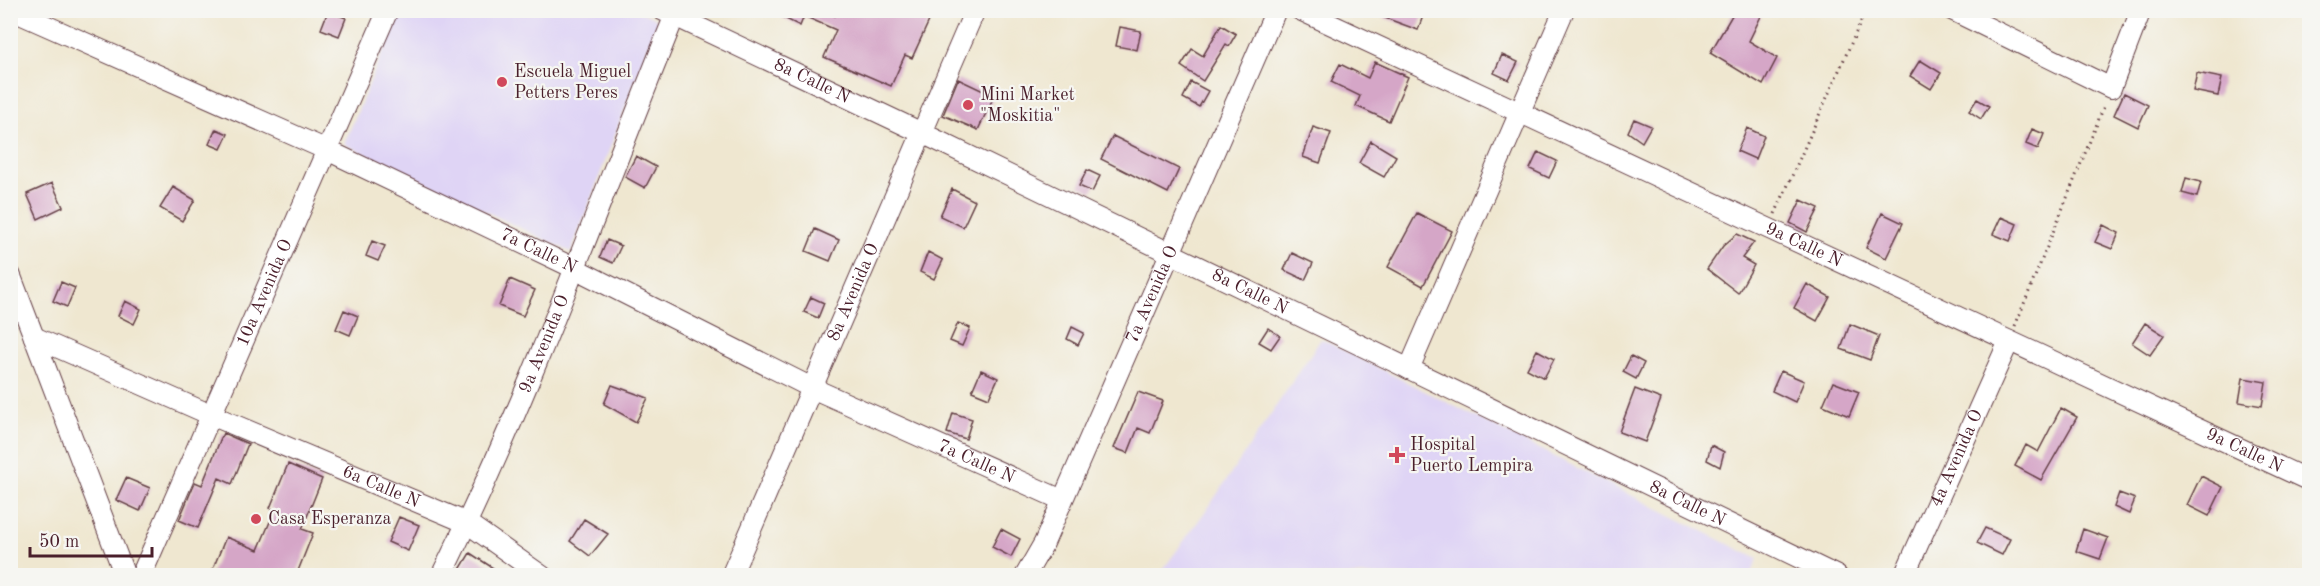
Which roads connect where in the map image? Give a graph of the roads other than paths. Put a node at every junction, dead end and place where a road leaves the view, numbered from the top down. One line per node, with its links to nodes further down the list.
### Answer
1 (11, 10): 12 (street, 7a Calle N)
2 (388, 10): 12 (street, 10a Avenida O)
3 (975, 10): 11 (street, 8a Avenida O)
4 (1276, 10): 13 (street, 7a Avenida O)
5 (1300, 10): 10 (street, 9a Calle N)
6 (1564, 10): 10 (street)
7 (1952, 10): 8 (street)
8 (2141, 10)
9 (671, 12): 11 (street, 8a Calle N); 14 (street, 9a Avenida O)
10 (1520, 113): 17 (street, 9a Calle N); 18 (street)
11 (922, 133): 13 (street, 8a Calle N); 19 (street, 8a Avenida O)
12 (327, 150): 14 (street, 7a Calle N); 20 (street, 10a Avenida O)
13 (1170, 253): 18 (street, 8a Calle N); 22 (street, 7a Avenida O)
14 (576, 269): 19 (street, 7a Calle N); 23 (street, 9a Avenida O)
15 (10, 274): 16 (street)
16 (34, 337): 20 (street, 6a Calle N); 24 (street)
17 (2009, 340): 21 (street, 9a Calle N); 31 (street, 4a Avenida O)
18 (1409, 369): 30 (street, 8a Calle N)
19 (812, 388): 22 (street, 7a Calle N); 28 (street, 8a Avenida O)
20 (211, 415): 23 (street, 6a Calle N); 25 (street, 10a Avenida O)
21 (2310, 481)
22 (1062, 500): 29 (street, 7a Avenida O)
23 (467, 523): 26 (street, 9a Avenida O); 27 (street, 6a Calle N)
24 (125, 576)
25 (141, 576)
26 (441, 576)
27 (542, 576)
28 (731, 576)
29 (1025, 576)
30 (1837, 576)
31 (1904, 576)

